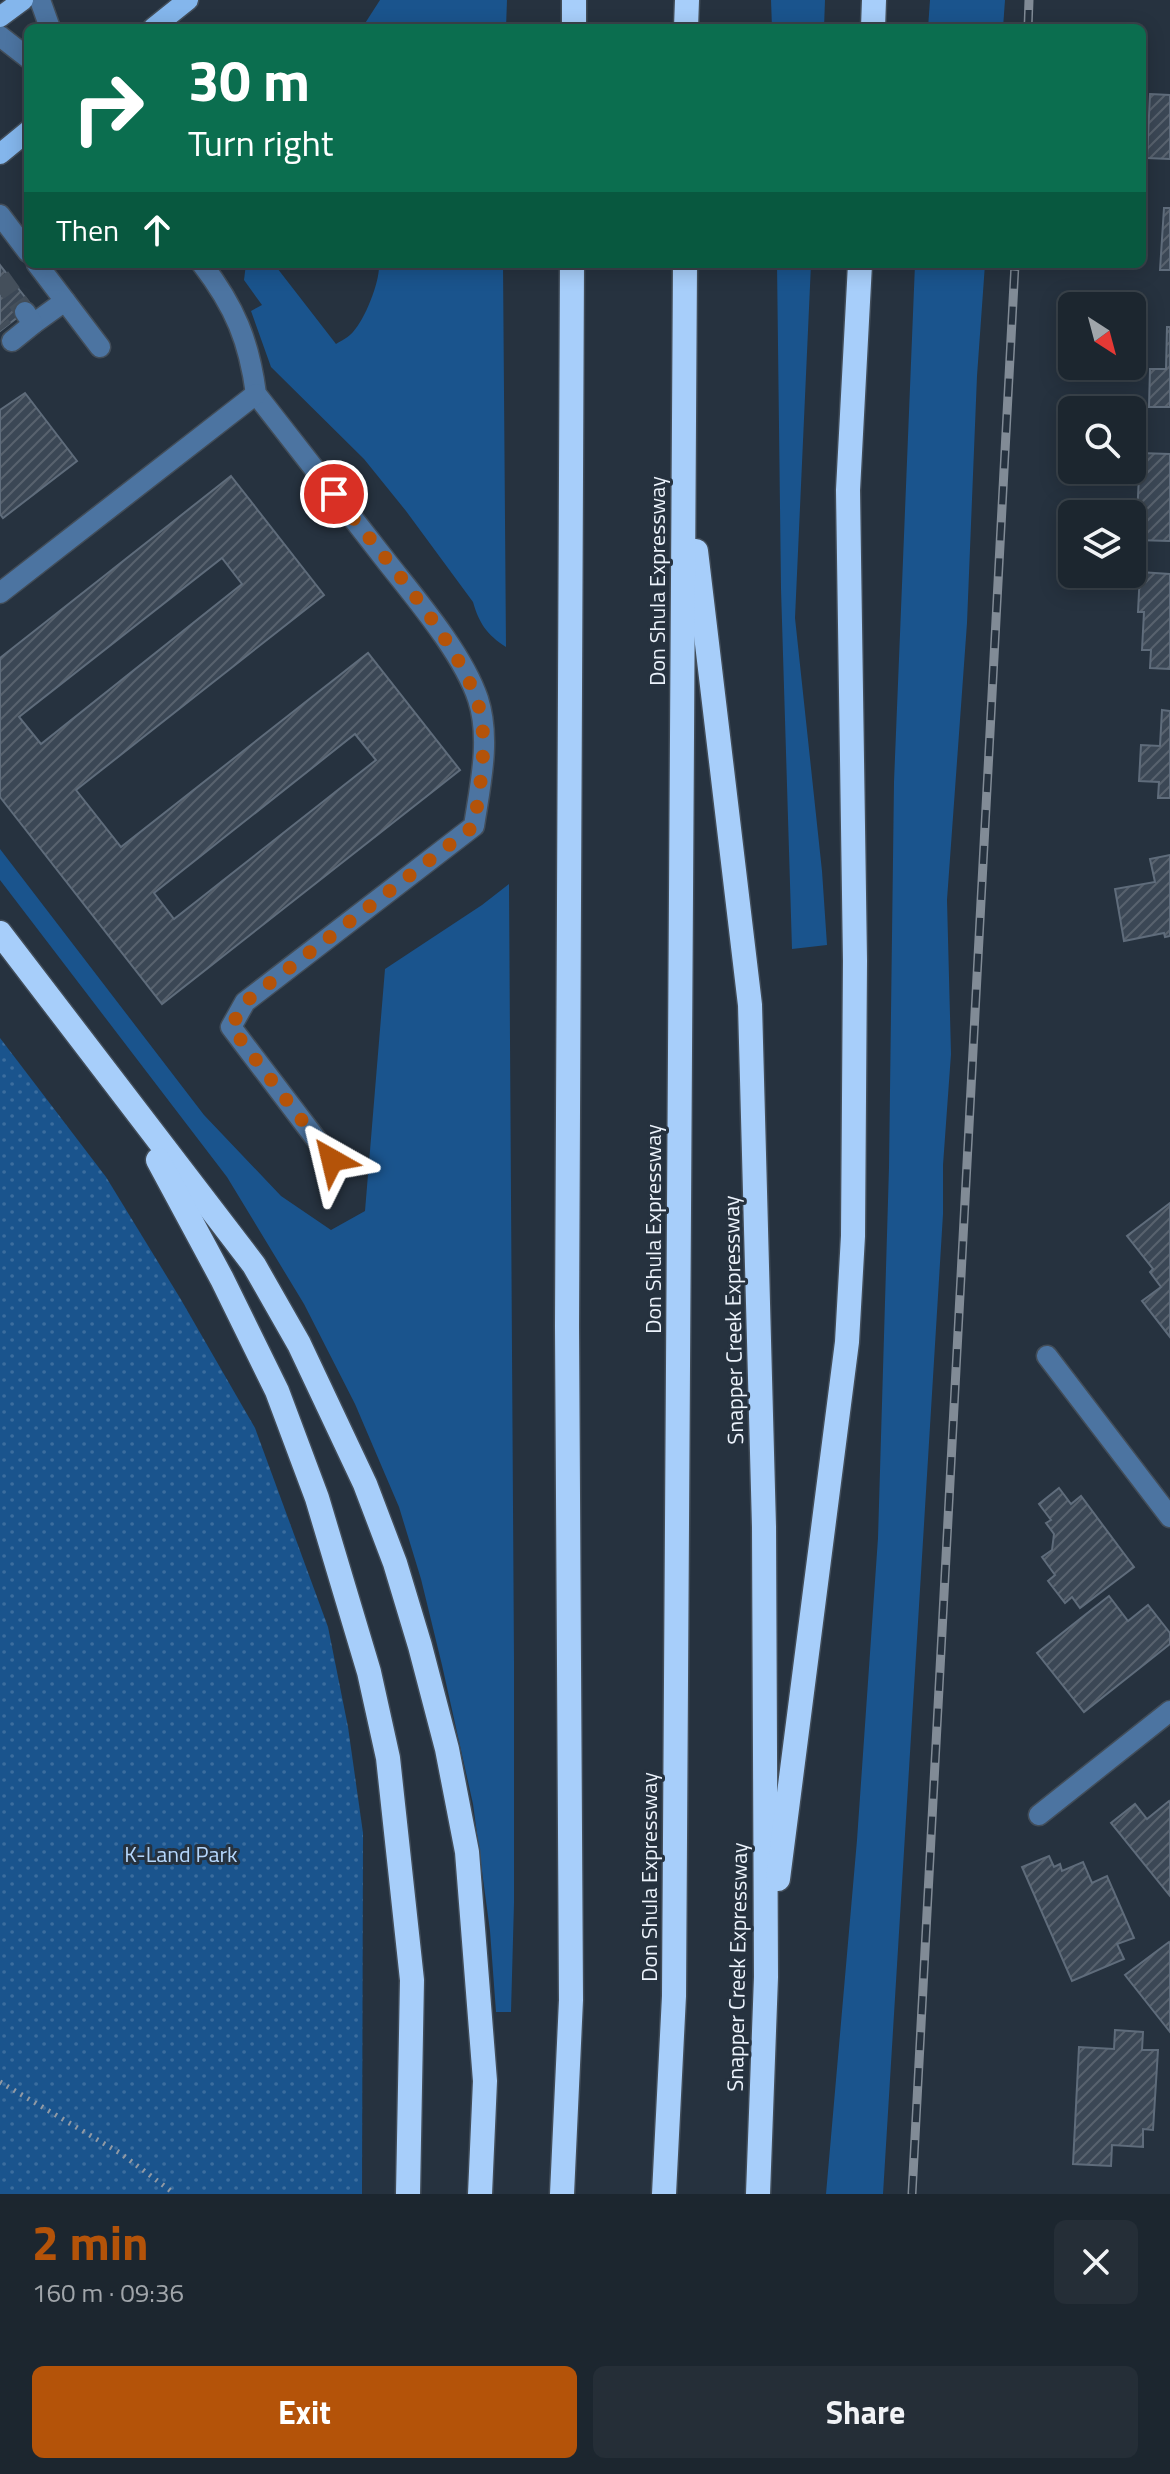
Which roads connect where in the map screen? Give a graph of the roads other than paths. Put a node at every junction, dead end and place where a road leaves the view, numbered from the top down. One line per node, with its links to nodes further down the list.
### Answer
1 (23, 0): 7 (main road)
2 (40, 0): 8 (street)
3 (188, 0): 9 (main road)
4 (574, 0): 10 (highway)
5 (687, 0): 11 (highway)
6 (874, 0): 12 (highway)
7 (0, 17)
8 (49, 24)
9 (158, 24)
10 (574, 24)
11 (686, 24)
12 (873, 24)
13 (0, 36): 14 (street)
14 (24, 55)
15 (24, 134): 16 (main road)
16 (0, 154)
17 (3, 225): 18 (street)
18 (24, 248)
19 (46, 268): 24 (street)
20 (205, 268): 27 (street)
21 (572, 268): 40 (highway)
22 (685, 268): 28 (highway, Don Shula Expressway)
23 (860, 268): 37 (highway)
24 (65, 301): 25 (street); 26 (street)
25 (5, 340)
26 (100, 347)
27 (256, 394): 29 (street); 32 (street)
28 (684, 449): 37 (highway, Snapper Creek Expressway); 41 (highway, Don Shula Expressway)
29 (0, 593)
30 (0, 933): 31 (highway)
31 (123, 1094): 38 (highway); 39 (highway)
32 (332, 1160)
33 (1047, 1356): 34 (street)
34 (1170, 1517)
35 (1170, 1711): 36 (street)
36 (1039, 1815)
37 (766, 1977): 42 (highway, Snapper Creek Expressway)
38 (408, 2194)
39 (480, 2194)
40 (562, 2194)
41 (664, 2194)
42 (758, 2194)

